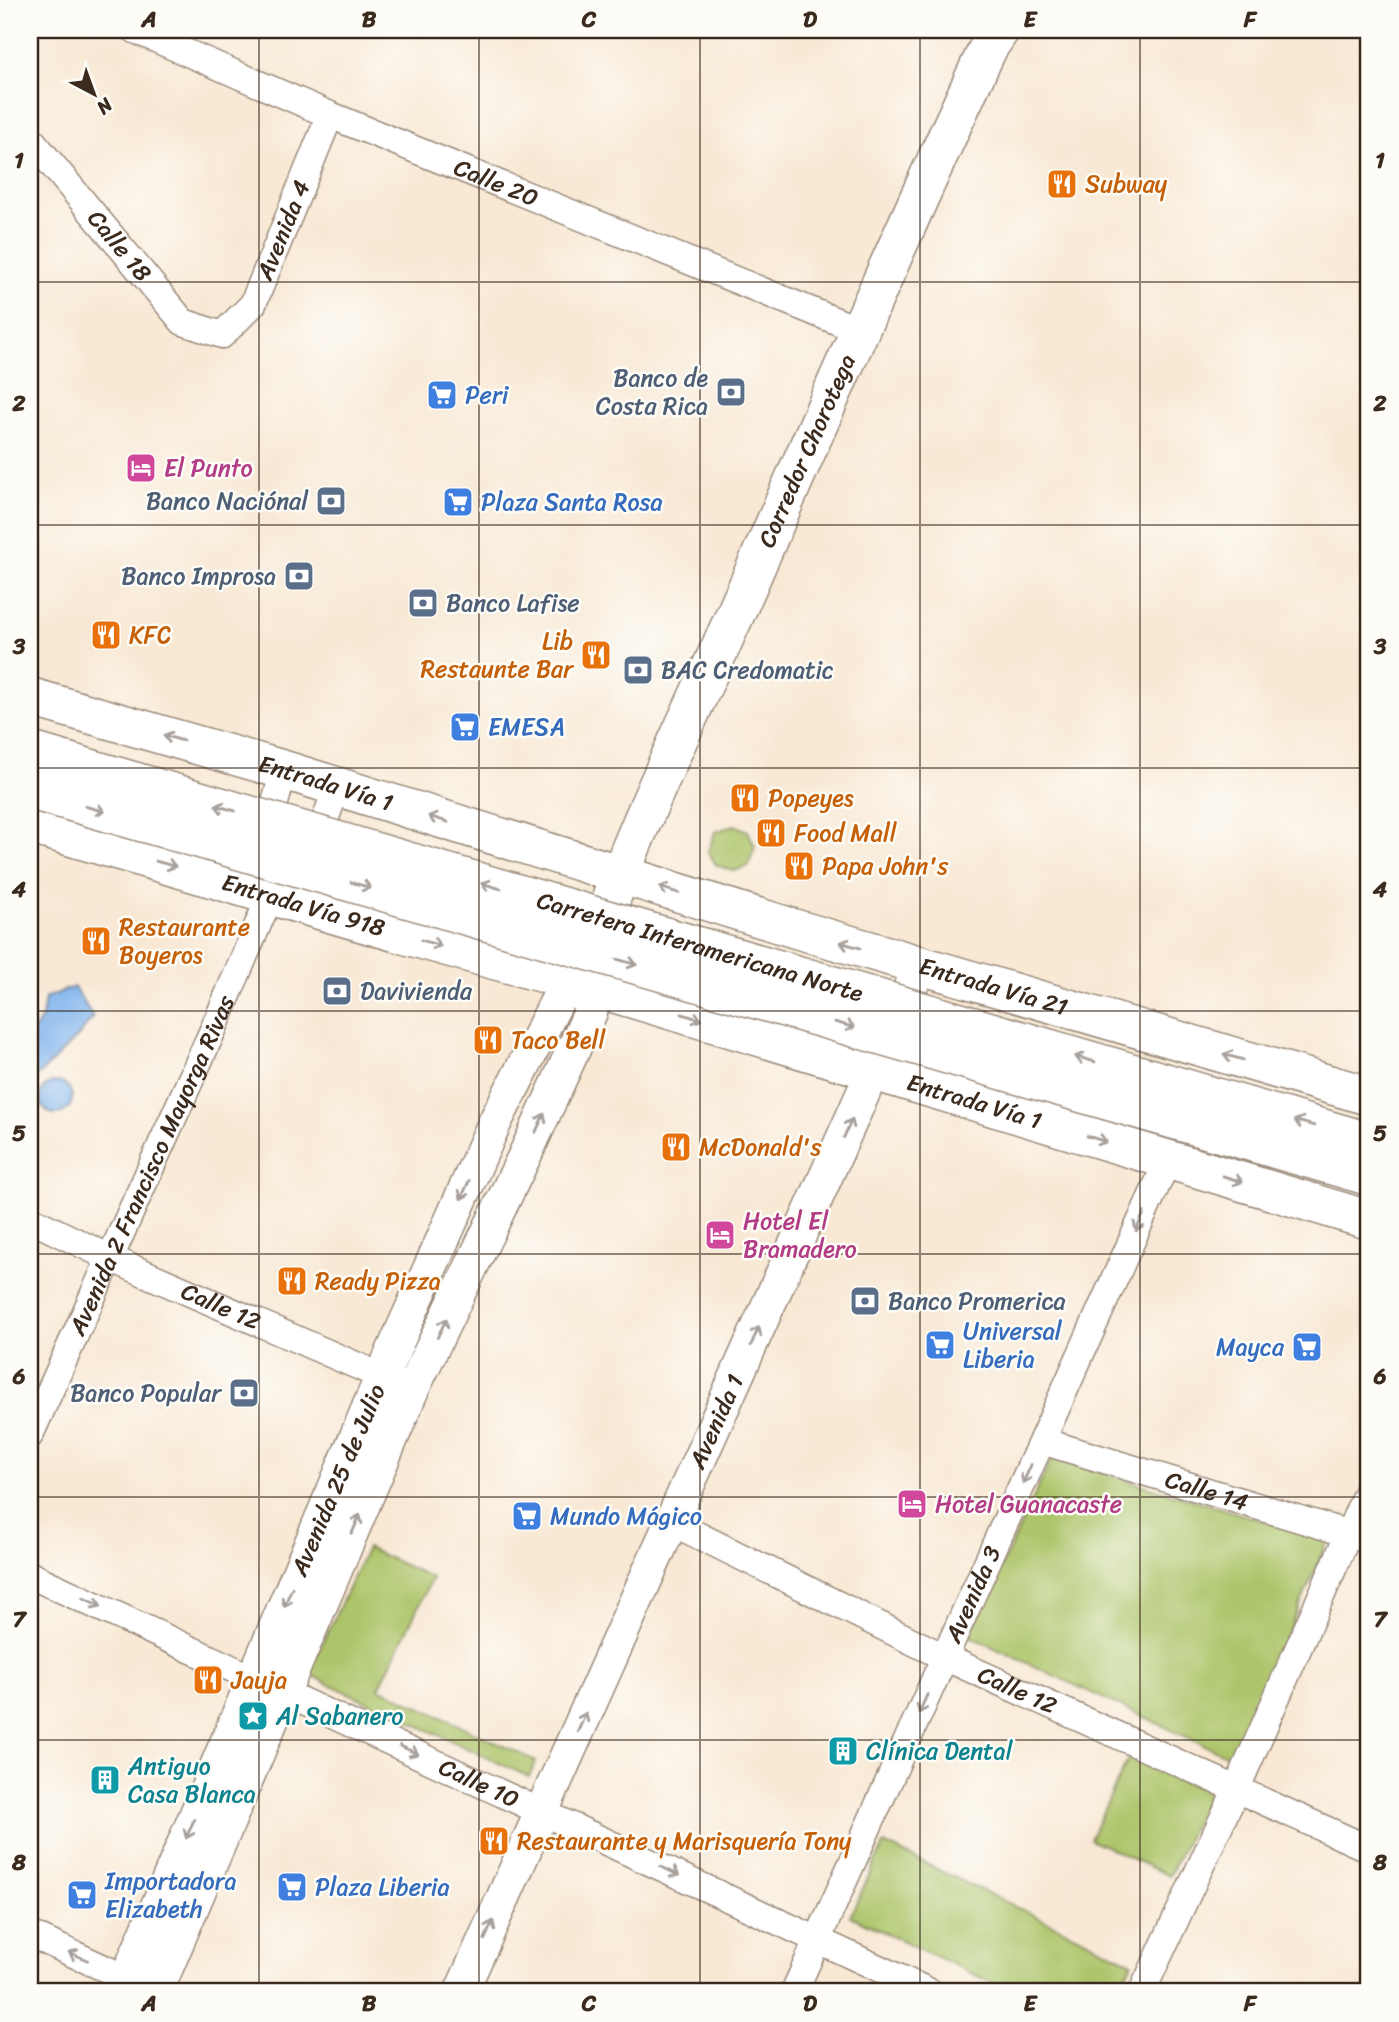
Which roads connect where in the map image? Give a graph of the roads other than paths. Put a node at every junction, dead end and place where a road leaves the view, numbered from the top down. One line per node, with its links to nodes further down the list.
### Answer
1 (135, 30): 3 (street, Calle 20)
2 (1000, 30): 5 (main road, Corredor Chorotega)
3 (330, 115): 5 (street, Calle 20); 6 (street, Avenida 4)
4 (30, 138): 6 (street, Calle 18)
5 (861, 331): 13 (main road, Corredor Chorotega)
6 (222, 335)
7 (30, 697): 9 (main road, Entrada Vía 1, one-way to 7)
8 (30, 751): 19 (main road, Carretera Interamericana Norte, one-way to 8, bridge)
9 (284, 770): 10 (main road, Entrada Vía 1); 14 (street)
10 (337, 786): 13 (main road, Entrada Vía 1, one-way to 10); 14 (street)
11 (30, 790): 21 (main road, Carretera Interamericana Norte, one-way to 21, bridge)
12 (30, 825): 14 (main road, Entrada Vía 918, one-way to 14)
13 (620, 874): 15 (main road, Entrada Vía 21, one-way to 13); 16 (main road, Avenida 25 de Julio)
14 (271, 894): 16 (main road, Entrada Vía 918, one-way to 16); 24 (street, Avenida 2 Francisco Mayorga Rivas)
15 (920, 965): 17 (street, Avenida 1); 18 (main road, Entrada Vía 21, one-way to 15)
16 (580, 983): 17 (main road, Entrada Vía 1, one-way to 17); 25 (street, Avenida 25 de Julio, one-way to 25); 26 (street, Avenida 25 de Julio, one-way to 16)
17 (874, 1070): 20 (main road, Entrada Vía 1, one-way to 20); 30 (street, Avenida 1, one-way to 17)
18 (1369, 1096)
19 (1369, 1142)
20 (1168, 1160): 23 (main road, Entrada Vía 1, one-way to 23); 28 (street, Avenida 3, one-way to 28)
21 (1369, 1176)
22 (30, 1219): 24 (street, Calle 12)
23 (1369, 1220)
24 (110, 1258): 25 (street, Calle 12); 27 (street, Avenida 2 Francisco Mayorga Rivas)
25 (382, 1376): 26 (street, Calle 12); 34 (street, Avenida 25 de Julio, one-way to 34)
26 (412, 1390): 35 (street, Avenida 25 de Julio, one-way to 26)
27 (30, 1435)
28 (1042, 1441): 31 (street, Calle 14); 33 (street, Avenida 3, one-way to 33)
29 (1369, 1487): 31 (street)
30 (671, 1522): 33 (street, Calle 12); 37 (street, Avenida 1, one-way to 30)
31 (1359, 1536): 36 (street)
32 (30, 1574): 34 (street, Calle 10, one-way to 34)
33 (944, 1657): 36 (street, Calle 12); 40 (street, Avenida 3, one-way to 40)
34 (254, 1677): 35 (street, Calle 10); 41 (street, Avenida 25 de Julio, one-way to 41)
35 (284, 1691): 37 (street, Calle 10, one-way to 37); 41 (street, Avenida 25 de Julio)
36 (1237, 1787): 38 (street, Calle 12); 45 (street)
37 (542, 1812): 40 (street, Calle 10, one-way to 40); 42 (street, Avenida 1, one-way to 37)
38 (1369, 1849)
39 (30, 1934): 41 (street, one-way to 39)
40 (818, 1939): 43 (street, Avenida 3); 44 (street, Calle 10)
41 (143, 1989)
42 (461, 1992)
43 (794, 1992)
44 (930, 1992)
45 (1142, 1992)

